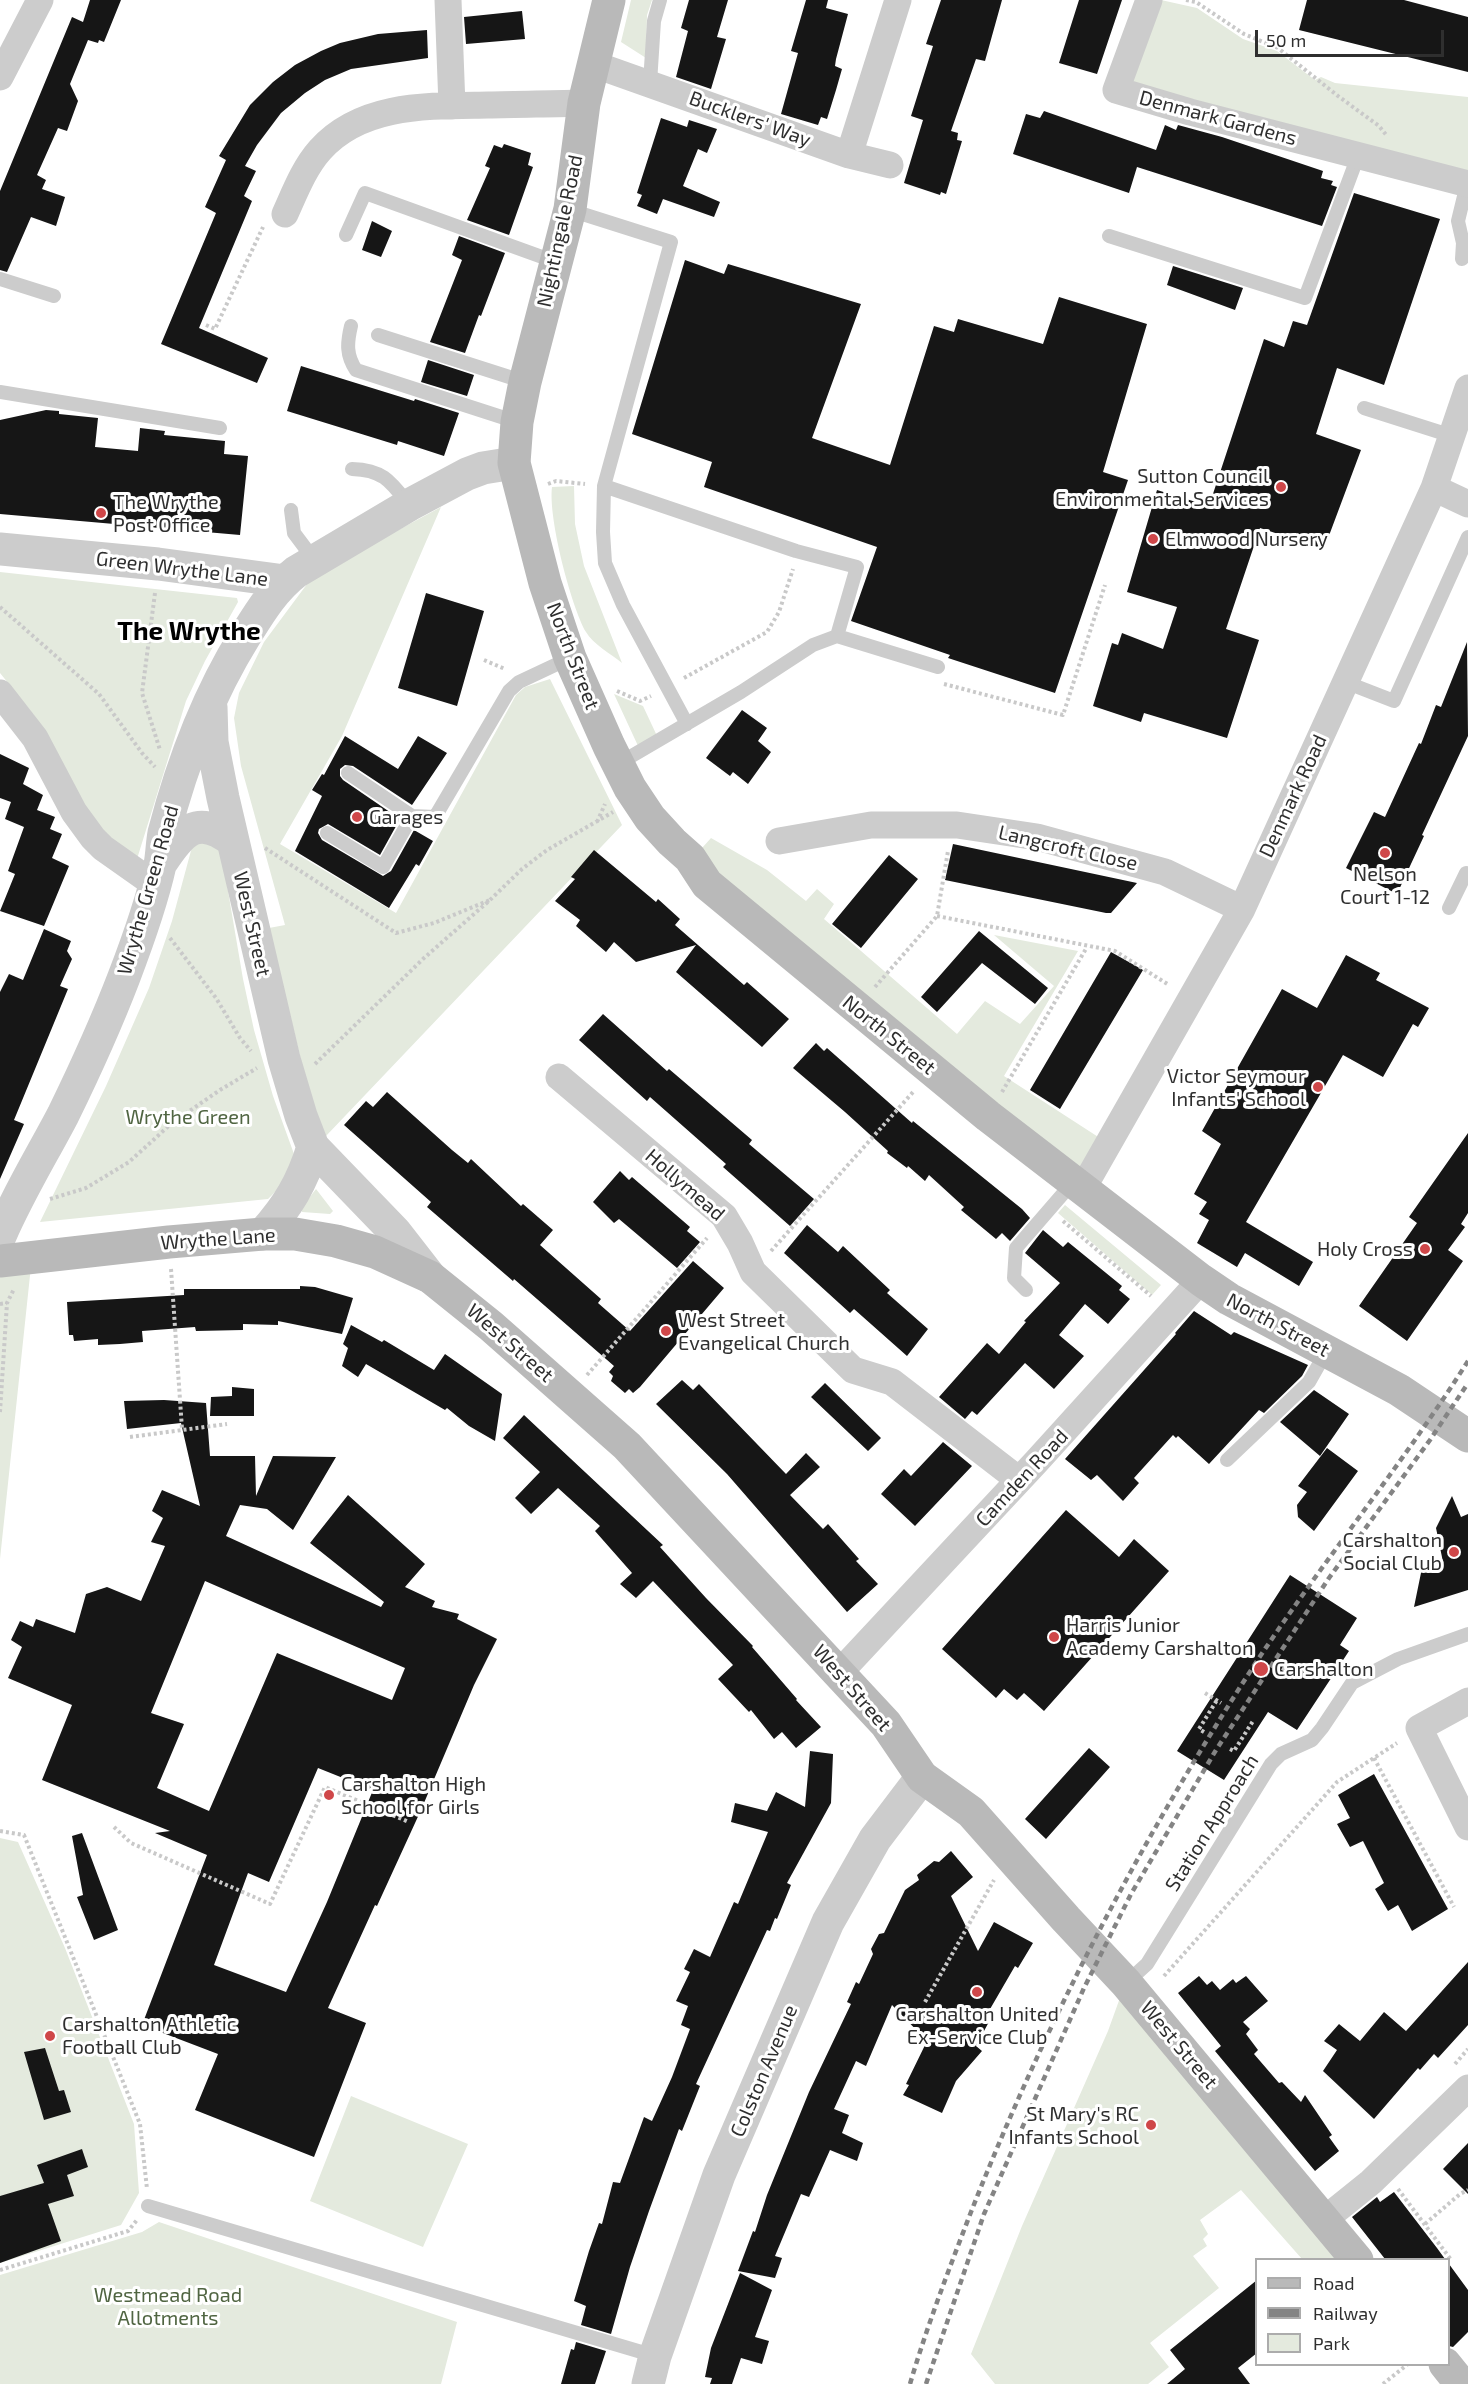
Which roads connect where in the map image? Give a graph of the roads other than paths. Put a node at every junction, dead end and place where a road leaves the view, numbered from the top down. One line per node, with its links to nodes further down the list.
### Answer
1 (40, 0): 8 (street)
2 (448, 0): 11 (street)
3 (609, 0): 7 (main road, Nightingale Road)
4 (660, 0): 9 (lane)
5 (1149, 0): 13 (street, Denmark Gardens)
6 (891, 2): 12 (street)
7 (593, 64): 9 (street, Bucklers' Way); 10 (main road, Nightingale Road)
8 (0, 77)
9 (650, 83): 12 (street, Bucklers' Way)
10 (584, 103): 11 (street); 16 (main road, Nightingale Road)
11 (452, 106): 17 (street)
12 (849, 155): 14 (street, Bucklers' Way)
13 (1358, 156): 15 (street, Denmark Gardens); 19 (lane)
14 (890, 165)
15 (1468, 184): 20 (lane, Denmark Gardens)
16 (570, 209): 21 (main road, Nightingale Road); 35 (lane)
17 (285, 214)
18 (346, 235): 21 (lane)
19 (1109, 236)
20 (1462, 259)
21 (557, 263): 26 (main road, Nightingale Road)
22 (0, 279): 23 (lane)
23 (54, 296)
24 (351, 326): 30 (lane)
25 (378, 335): 26 (lane)
26 (525, 382): 30 (main road, Nightingale Road)
27 (1468, 388): 32 (street, Denmark Road)
28 (0, 392): 31 (lane)
29 (1364, 408): 32 (lane)
30 (518, 422): 33 (main road, Nightingale Road)
31 (220, 428)
32 (1452, 436): 36 (street, Denmark Road)
33 (514, 463): 38 (street, Green Wrythe Lane); 45 (main road, North Street)
34 (352, 469): 38 (lane)
35 (604, 486): 44 (lane); 50 (lane)
36 (1434, 488): 37 (street); 47 (street, Denmark Road)
37 (1468, 504)
38 (409, 506): 42 (street, Green Wrythe Lane)
39 (291, 510): 42 (lane)
40 (1468, 537): 47 (lane)
41 (0, 549): 43 (street, Green Wrythe Lane)
42 (315, 561): 43 (street, Green Wrythe Lane)
43 (285, 581): 49 (street, Wrythe Green Road)
44 (837, 636): 46 (lane); 50 (lane)
45 (570, 658): 51 (main road, North Street); 53 (lane)
46 (938, 667)
47 (1345, 682): 60 (street, Denmark Road)
48 (0, 693): 58 (street)
49 (212, 697): 56 (street, West Street); 58 (street, Wrythe Green Road)
50 (687, 724): 51 (lane)
51 (618, 764): 63 (main road, North Street)
52 (348, 773): 53 (lane)
53 (412, 816): 54 (lane)
54 (327, 833)
55 (779, 841): 60 (street, Langcroft Close)
56 (246, 843): 58 (street); 62 (street, West Street)
57 (1466, 873): 59 (lane)
58 (154, 886): 65 (street, Wrythe Green Road)
59 (1449, 908)
60 (1242, 909): 63 (street, Denmark Road)
61 (560, 1077): 73 (street, Hollymead)
62 (313, 1147): 64 (street); 67 (street, West Street)
63 (1078, 1184): 68 (main road, North Street); 69 (lane)
64 (263, 1234): 66 (main road, Wrythe Lane); 67 (main road, Wrythe Lane)
65 (0, 1236)
66 (0, 1261)
67 (430, 1277): 75 (main road, West Street)
68 (1201, 1281): 70 (main road, North Street); 73 (street, Camden Road)
69 (1026, 1290)
70 (1326, 1351): 71 (main road, North Street); 72 (lane)
71 (1468, 1436)
72 (1227, 1460)
73 (1019, 1480): 75 (street, Camden Road)
74 (1468, 1634): 79 (lane, Station Approach)
75 (840, 1672): 77 (main road, West Street)
76 (1468, 1701): 78 (street)
77 (922, 1777): 79 (main road, West Street); 85 (street, Colston Avenue)
78 (1468, 1827)
79 (1134, 1992): 82 (main road, West Street)
80 (1468, 2088): 82 (street)
81 (148, 2206): 85 (lane)
82 (1325, 2219): 83 (main road, West Street)
83 (1357, 2258)
84 (1447, 2366): 86 (main road)
85 (651, 2370)
86 (1461, 2384)

